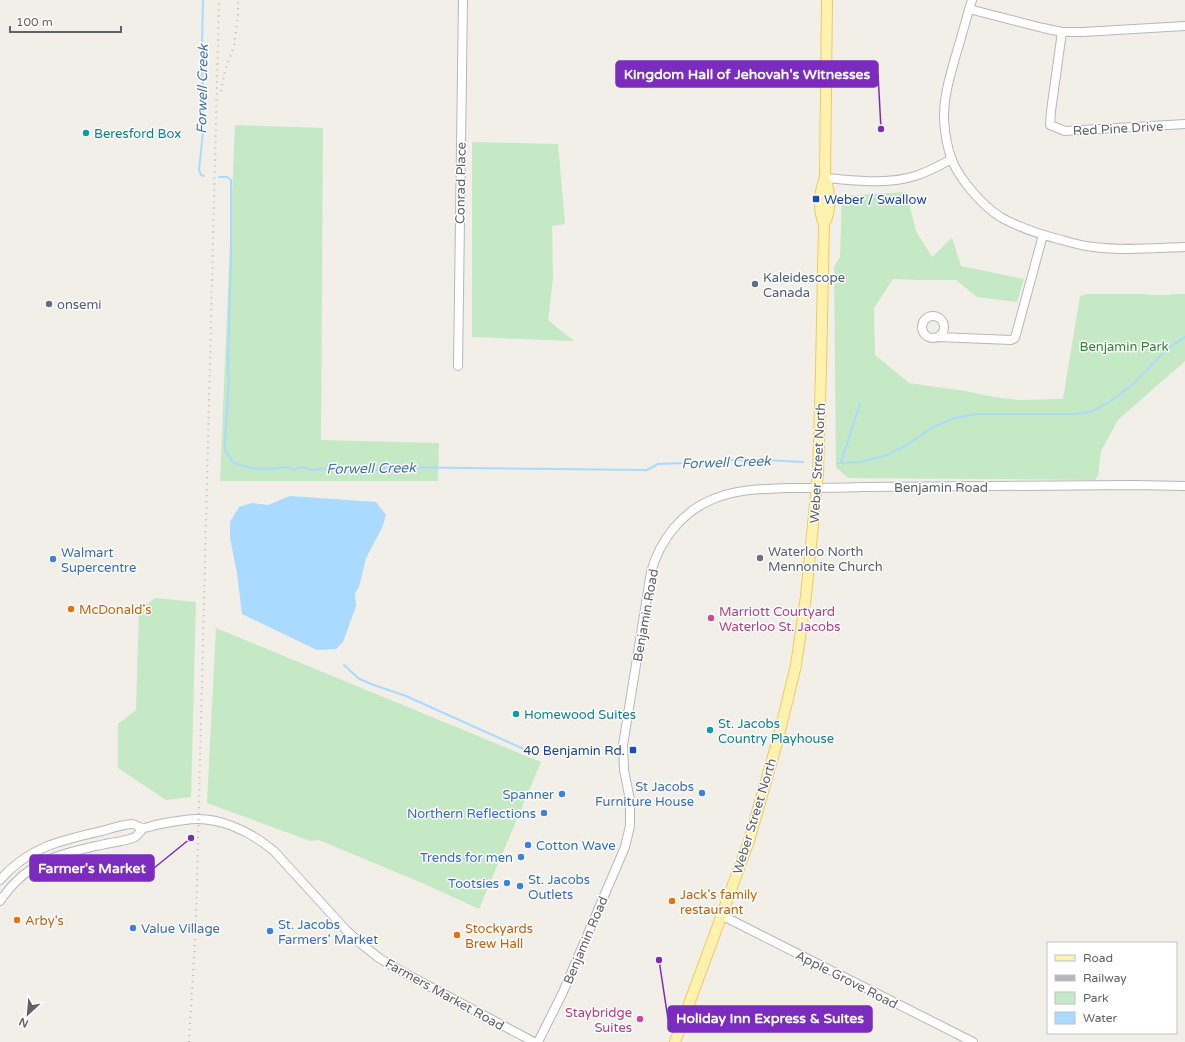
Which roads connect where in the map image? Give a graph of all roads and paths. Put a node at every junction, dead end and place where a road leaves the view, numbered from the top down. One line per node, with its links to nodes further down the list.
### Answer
1 (463, 0): 13 (street, Conrad Place)
2 (827, 0): 9 (main road, Weber Street North)
3 (972, 0): 4 (street)
4 (969, 9): 6 (street); 8 (street)
5 (1185, 26): 6 (street)
6 (1062, 32): 7 (street, Red Pine Drive)
7 (1185, 124)
8 (952, 159): 9 (street); 10 (street)
9 (825, 178): 15 (main road, Weber Street North)
10 (1043, 235): 11 (street); 12 (street)
11 (1185, 247)
12 (938, 337)
13 (458, 366)
14 (1185, 486): 15 (street, Benjamin Road)
15 (816, 488): 19 (main road, Weber Street North); 21 (street, Benjamin Road)
16 (143, 828): 17 (street, Farmers Market Road); 18 (street, Farmers Market Road); 20 (street, Farmers Market Road)
17 (0, 880)
18 (0, 902)
19 (721, 915): 22 (main road, Weber Street North); 23 (street, Apple Grove Road)
20 (534, 1042)
21 (538, 1042)
22 (675, 1042)
23 (973, 1042)

